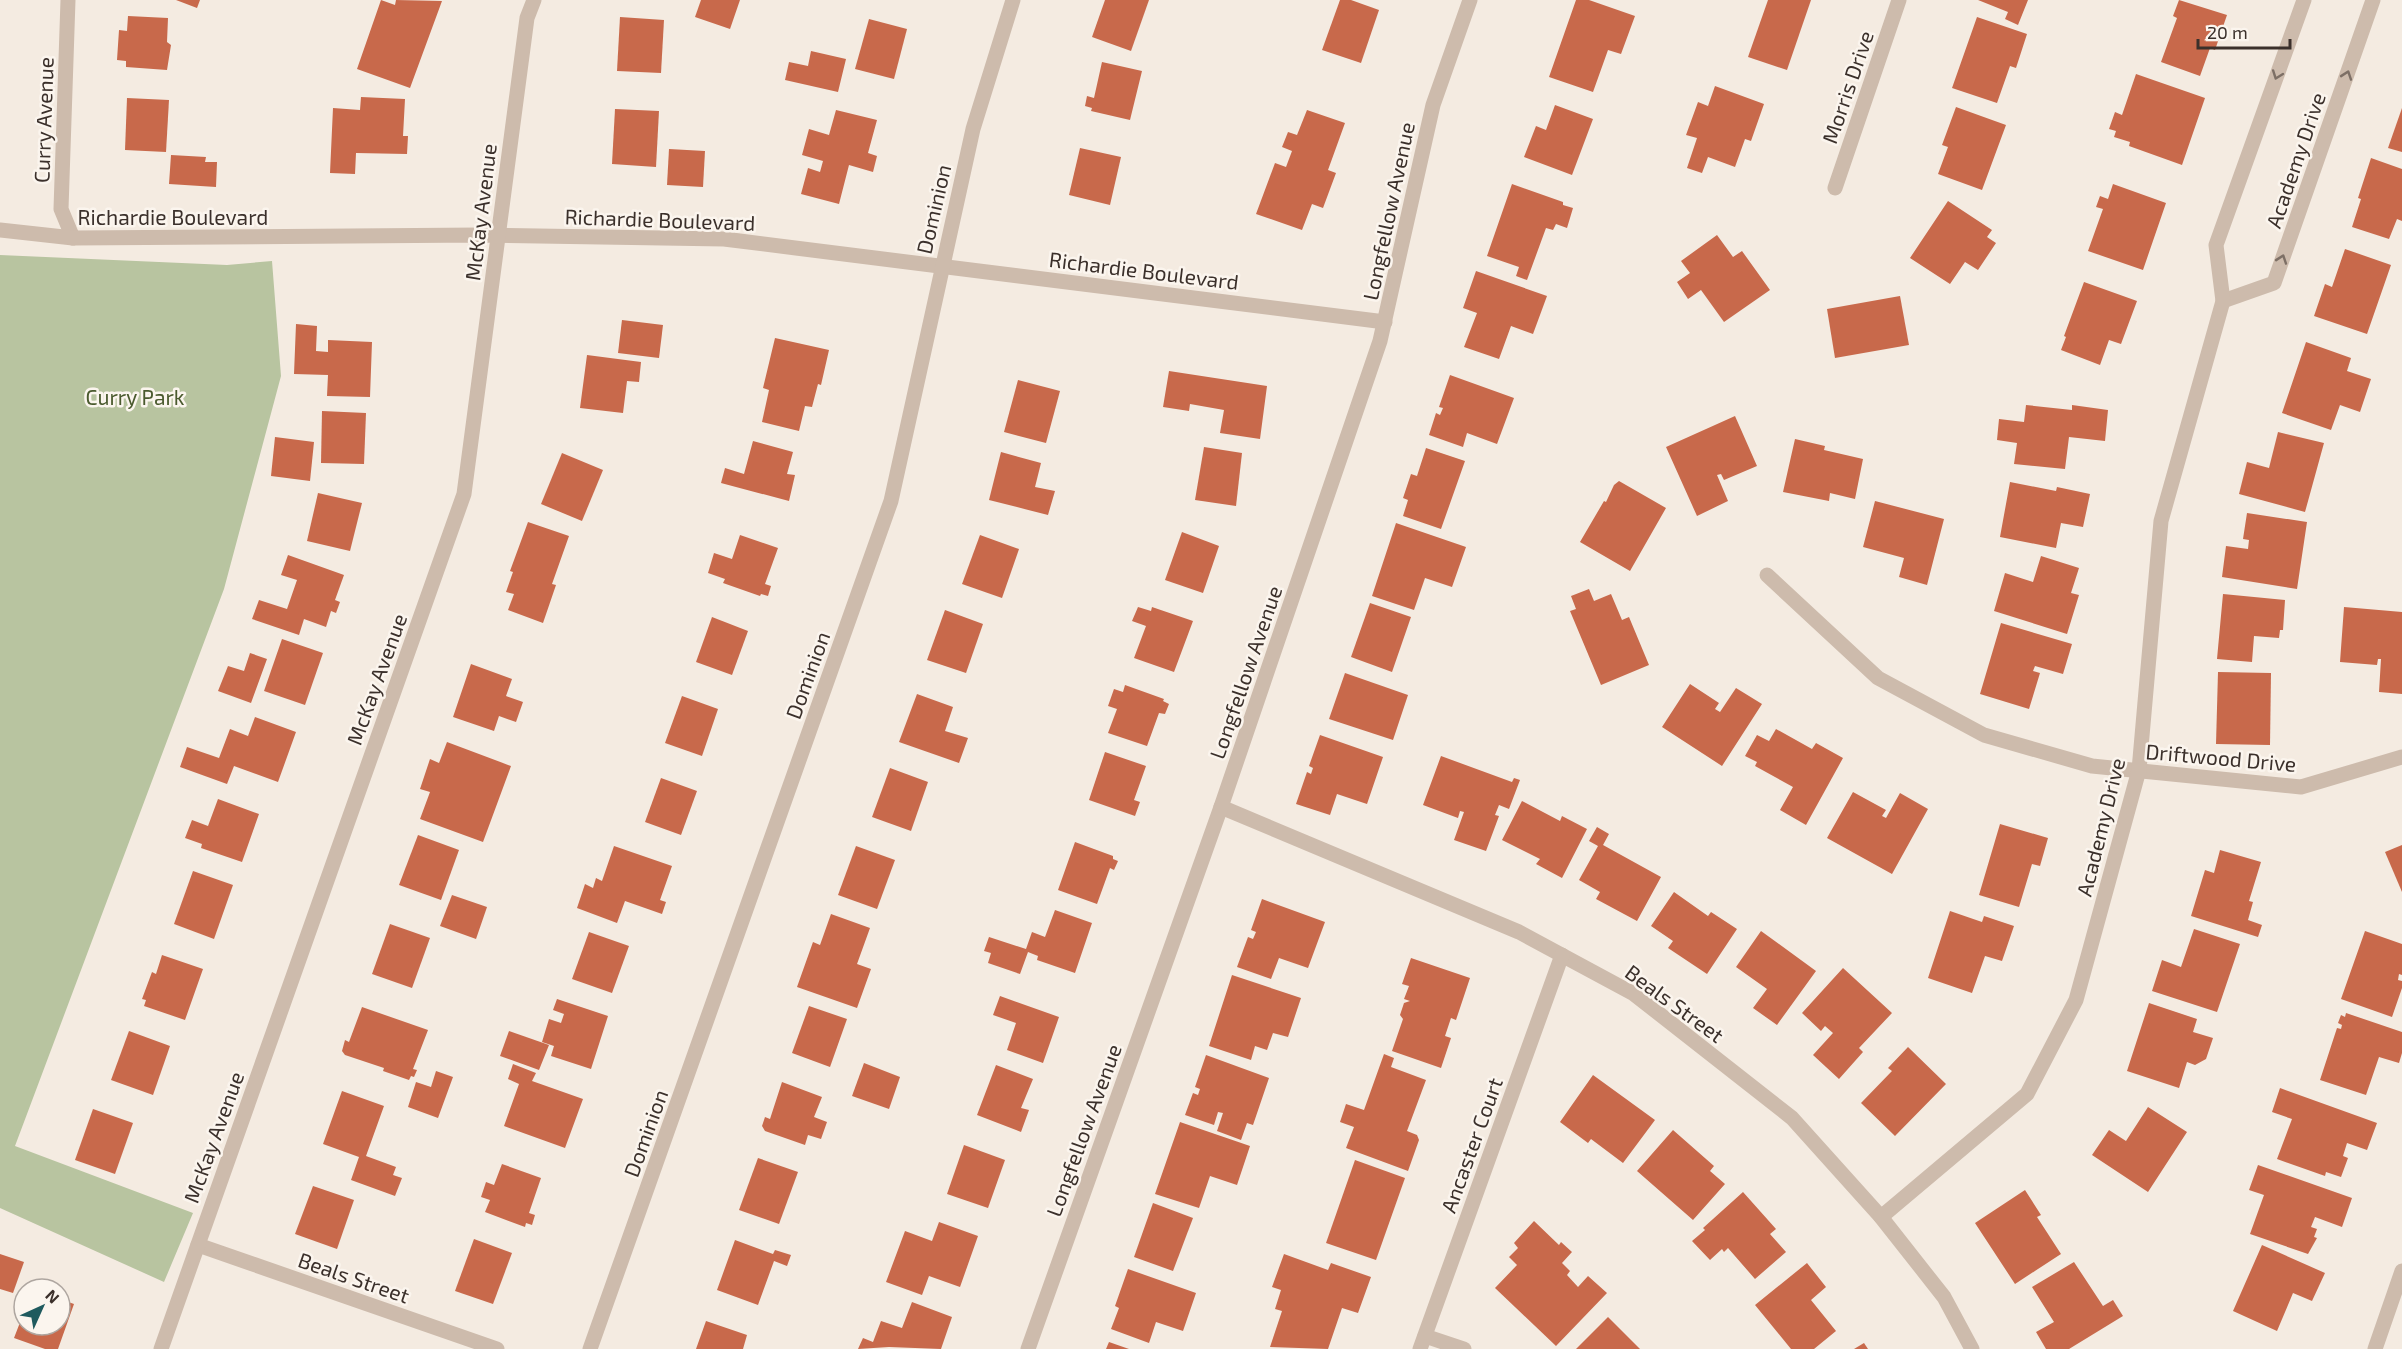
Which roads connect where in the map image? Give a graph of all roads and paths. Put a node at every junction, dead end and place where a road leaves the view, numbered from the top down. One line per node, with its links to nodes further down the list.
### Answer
1 (68, 0): 11 (street, Curry Avenue)
2 (534, 0): 10 (street, McKay Avenue)
3 (1013, 0): 12 (street, Dominion)
4 (1470, 0): 14 (street, Longfellow Avenue)
5 (1899, 0): 8 (street, Morris Drive)
6 (2304, 0): 13 (street, Academy Drive, one-way to 13)
7 (2373, 0): 13 (street, Academy Drive, one-way to 7)
8 (1835, 188)
9 (0, 230): 11 (street, Richardie Boulevard)
10 (497, 236): 11 (street, Richardie Boulevard); 12 (street, Richardie Boulevard); 21 (street, McKay Avenue)
11 (73, 238)
12 (941, 267): 14 (street, Richardie Boulevard); 26 (street, Dominion)
13 (2223, 302): 17 (street, Academy Drive)
14 (1385, 322): 18 (street, Longfellow Avenue)
15 (1767, 575): 17 (street, Driftwood Drive)
16 (2402, 757): 17 (street, Driftwood Drive)
17 (2139, 770): 20 (street, Academy Drive)
18 (1221, 807): 19 (street, Beals Street); 27 (street, Longfellow Avenue)
19 (1562, 955): 20 (street, Beals Street); 23 (street, Ancaster Court)
20 (1881, 1217): 29 (street, Beals Street)
21 (198, 1245): 24 (street, McKay Avenue); 25 (street, Beals Street)
22 (2402, 1271): 30 (street)
23 (1423, 1342): 28 (street)
24 (160, 1349)
25 (497, 1349)
26 (590, 1349)
27 (1028, 1349)
28 (1464, 1349)
29 (1972, 1349)
30 (2375, 1349)

